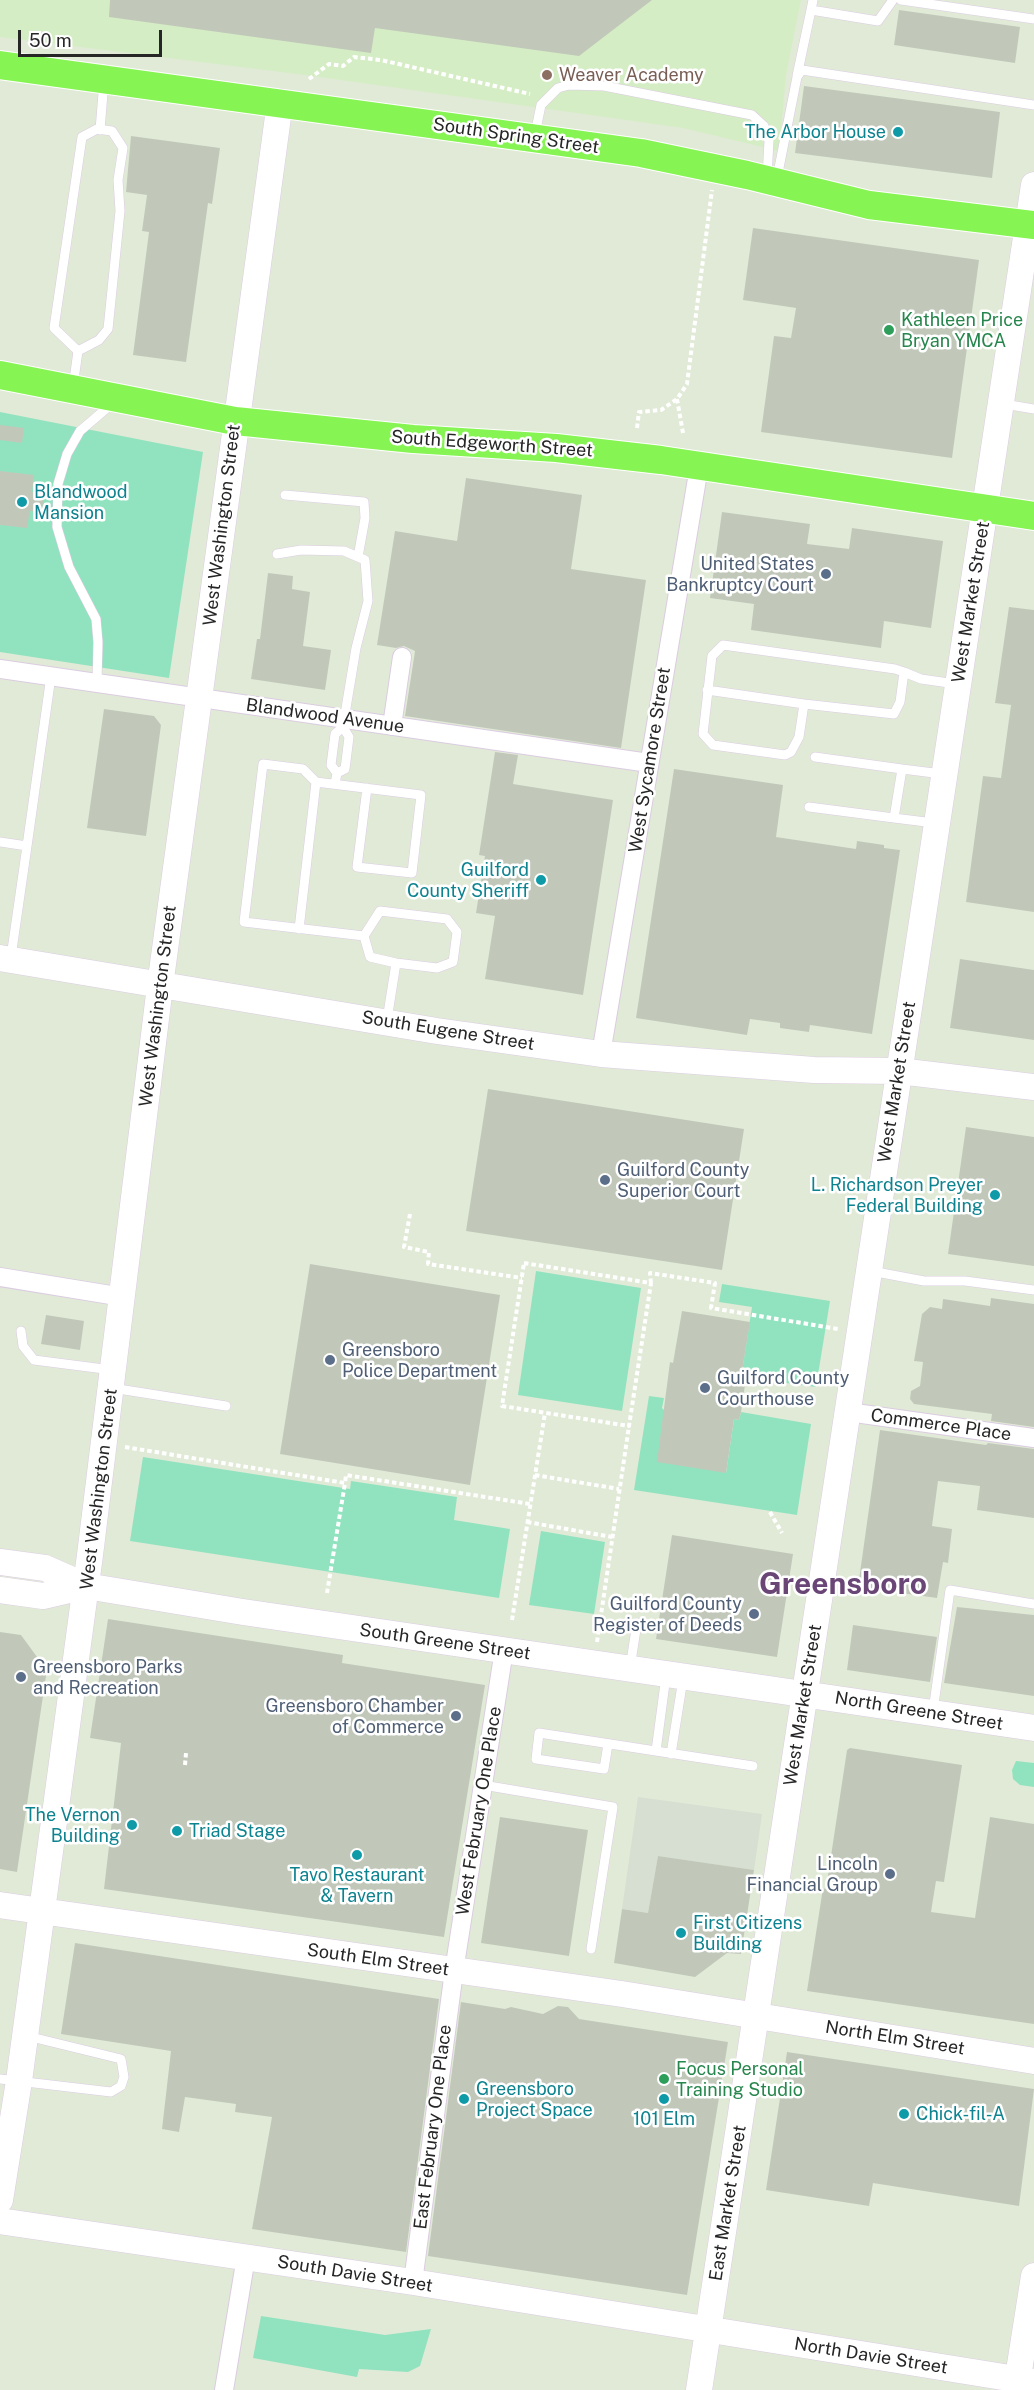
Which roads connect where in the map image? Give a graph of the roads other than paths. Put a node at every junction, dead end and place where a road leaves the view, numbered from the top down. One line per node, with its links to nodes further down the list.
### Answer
1 (813, 0): 4 (lane)
2 (893, 0): 4 (lane)
3 (901, 0): 5 (lane)
4 (811, 10): 7 (lane)
5 (1034, 19)
6 (0, 65): 8 (main road, South Spring Street)
7 (796, 77): 10 (lane); 13 (lane)
8 (104, 79): 9 (main road, South Spring Street); 11 (lane)
9 (280, 102): 12 (main road, South Spring Street); 22 (main road, West Washington Street)
10 (1034, 105)
11 (100, 130): 16 (lane); 16 (lane)
12 (534, 138): 13 (main road, South Spring Street); 13 (lane)
13 (771, 181): 15 (main road, South Spring Street)
14 (1034, 185): 15 (main road, West Market Street)
15 (1031, 225): 20 (main road, West Market Street)
16 (78, 351): 18 (lane)
17 (0, 375): 18 (main road, South Edgeworth Street)
18 (72, 389): 19 (main road, South Edgeworth Street)
19 (118, 398): 22 (main road, South Edgeworth Street); 33 (lane)
20 (1001, 404): 21 (lane); 25 (main road, West Market Street)
21 (1034, 409)
22 (235, 421): 23 (main road, South Edgeworth Street); 36 (main road, West Washington Street)
23 (699, 467): 25 (main road, South Edgeworth Street); 41 (street, West Sycamore Street)
24 (285, 495): 28 (lane)
25 (985, 507): 26 (main road, South Edgeworth Street); 34 (main road, West Market Street)
26 (1034, 516)
27 (277, 554): 28 (lane)
28 (358, 557): 38 (lane)
29 (402, 657): 39 (street)
30 (0, 669): 32 (street, Blandwood Avenue)
31 (900, 670): 34 (lane); 35 (lane); 37 (lane)
32 (51, 676): 33 (street, Blandwood Avenue); 52 (lane)
33 (97, 683): 36 (street, Blandwood Avenue)
34 (958, 684): 44 (main road, West Market Street)
35 (707, 690): 37 (lane); 37 (lane)
36 (200, 698): 38 (street, Blandwood Avenue); 57 (main road, West Washington Street)
37 (804, 704)
38 (343, 723): 39 (street, Blandwood Avenue); 43 (lane); 43 (lane)
39 (392, 726): 41 (street, Blandwood Avenue)
40 (815, 758): 42 (lane)
41 (649, 763): 59 (street, West Sycamore Street)
42 (902, 769): 44 (lane); 49 (lane)
43 (337, 773): 46 (lane)
44 (944, 774): 50 (main road, West Market Street)
45 (316, 782): 46 (lane); 53 (lane); 53 (lane)
46 (335, 784): 47 (lane)
47 (366, 788): 47 (lane)
48 (809, 807): 49 (lane)
49 (894, 818): 50 (lane)
50 (937, 823): 60 (main road, West Market Street)
51 (0, 842): 52 (lane)
52 (27, 846): 55 (lane)
53 (299, 929): 54 (lane)
54 (364, 936): 56 (lane); 56 (lane)
55 (5, 959): 57 (main road, South Eugene Street)
56 (396, 963): 58 (lane)
57 (160, 986): 58 (main road, South Eugene Street); 65 (main road, West Washington Street)
58 (387, 1023): 59 (main road, South Eugene Street)
59 (601, 1054): 60 (main road, South Eugene Street)
60 (899, 1071): 61 (main road, South Eugene Street); 62 (main road, West Market Street)
61 (1034, 1088)
62 (869, 1270): 64 (lane); 69 (main road, West Market Street)
63 (0, 1277): 65 (street)
64 (1034, 1290)
65 (123, 1297): 67 (main road, West Washington Street)
66 (21, 1331): 67 (lane)
67 (113, 1379): 68 (lane); 72 (main road, West Washington Street)
68 (226, 1406)
69 (848, 1412): 70 (street, Commerce Place); 79 (main road, West Market Street)
70 (1034, 1438)
71 (0, 1562): 72 (main road, South Greene Street)
72 (86, 1586): 73 (main road, South Greene Street); 76 (main road, South Greene Street); 88 (main road, West Washington Street)
73 (0, 1590)
74 (1034, 1604): 80 (lane)
75 (637, 1623): 77 (lane)
76 (504, 1650): 77 (main road, South Greene Street); 86 (street, West February One Place)
77 (630, 1668): 78 (main road, South Greene Street)
78 (675, 1675): 79 (main road, South Greene Street); 83 (lane); 84 (lane)
79 (805, 1693): 80 (main road, North Greene Street); 91 (main road, West Market Street)
80 (933, 1712): 81 (main road, North Greene Street)
81 (1034, 1728)
82 (608, 1744): 82 (lane); 83 (lane)
83 (656, 1751): 84 (lane)
84 (671, 1754): 85 (lane)
85 (753, 1766)
86 (483, 1785): 89 (lane); 90 (street, West February One Place)
87 (0, 1905): 88 (main road, South Elm Street)
88 (41, 1911): 90 (main road, South Elm Street); 92 (main road, West Washington Street)
89 (591, 1949)
90 (454, 1971): 91 (main road, South Elm Street); 99 (street, East February One Place)
91 (756, 2015): 93 (main road, North Elm Street); 100 (main road, East Market Street)
92 (25, 2035): 94 (main road, West Washington Street); 94 (lane)
93 (1034, 2061)
94 (9, 2080): 95 (main road, West Washington Street)
95 (0, 2200)
96 (0, 2221): 97 (main road, South Davie Street)
97 (246, 2257): 99 (main road, South Davie Street); 102 (street)
98 (1034, 2276): 101 (main road)
99 (413, 2283): 100 (main road, South Davie Street)
100 (709, 2330): 101 (main road, North Davie Street); 103 (main road, East Market Street)
101 (1022, 2384)
102 (224, 2390)
103 (699, 2390)

